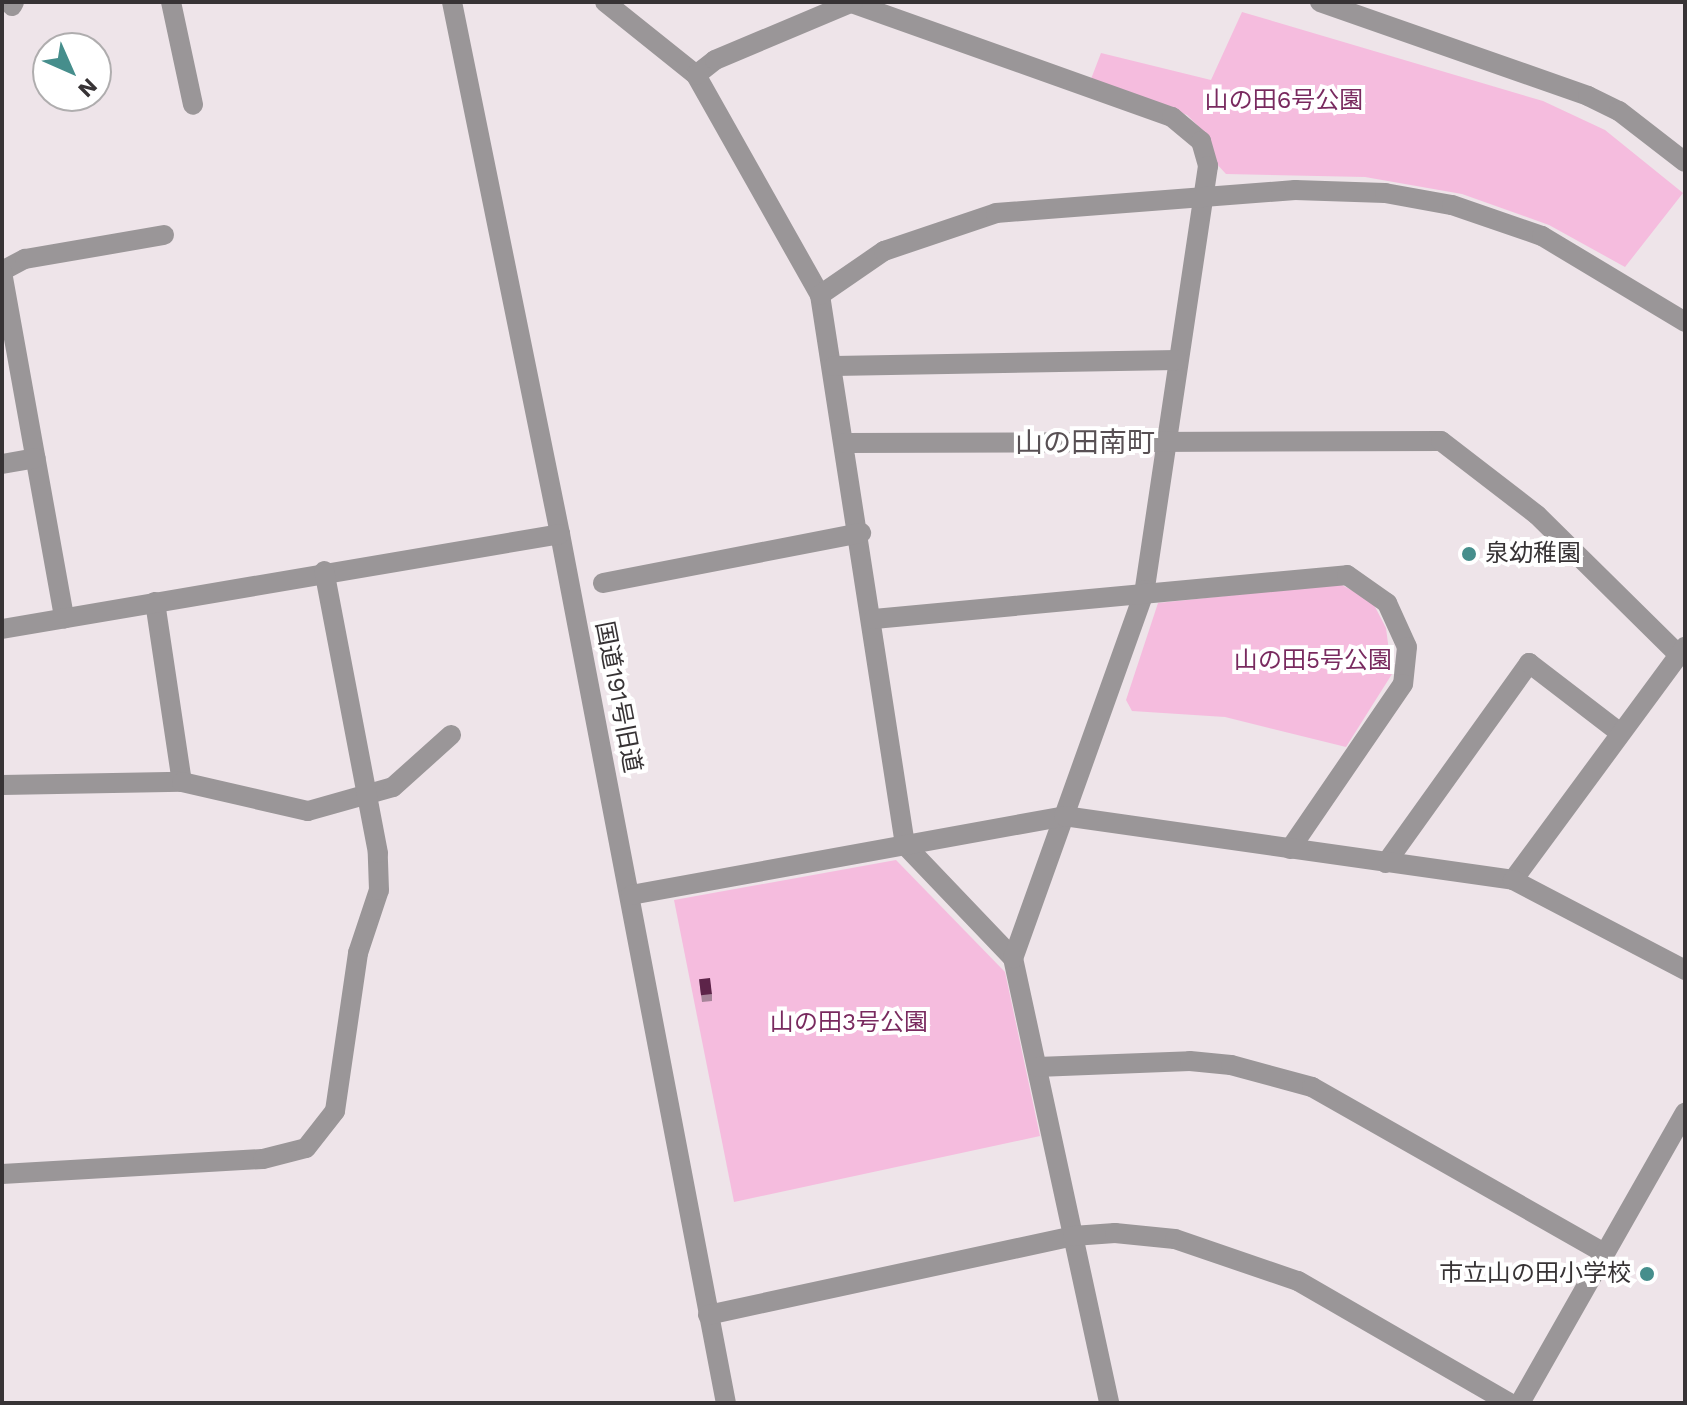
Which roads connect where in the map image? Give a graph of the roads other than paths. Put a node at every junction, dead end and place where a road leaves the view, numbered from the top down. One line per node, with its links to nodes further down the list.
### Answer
1 (171, 2): 7 (street)
2 (452, 2): 21 (street, 国道191号旧道)
3 (605, 2): 6 (street)
4 (851, 2): 6 (street); 9 (street)
5 (1320, 2): 8 (street)
6 (696, 75): 12 (street)
7 (193, 105)
8 (1685, 162)
9 (1203, 196): 12 (street); 13 (street); 14 (street)
10 (164, 235): 11 (street)
11 (2, 271): 18 (street)
12 (820, 295): 15 (street)
13 (1685, 322)
14 (1177, 360): 15 (street); 16 (street)
15 (834, 366): 17 (street)
16 (1169, 440): 17 (street); 24 (street); 29 (street)
17 (845, 443): 20 (street)
18 (35, 458): 19 (street); 26 (street)
19 (2, 464)
20 (861, 533): 23 (street); 27 (street)
21 (560, 534): 22 (street); 40 (street, 国道191号旧道)
22 (324, 571): 25 (street); 34 (street)
23 (603, 583)
24 (1145, 590): 27 (street); 35 (street); 37 (street)
25 (155, 602): 26 (street); 32 (street)
26 (64, 618): 28 (street)
27 (874, 619): 36 (street)
28 (2, 629)
29 (1681, 650): 30 (street)
30 (1619, 732): 38 (street); 39 (street)
31 (451, 735): 34 (street)
32 (182, 782): 33 (street); 34 (street)
33 (2, 785)
34 (366, 798): 45 (street)
35 (1064, 816): 36 (street); 37 (street); 41 (street)
36 (905, 845): 40 (street); 41 (street)
37 (1290, 849): 38 (street)
38 (1386, 863): 39 (street)
39 (1513, 880): 42 (street)
40 (631, 895): 48 (street, 国道191号旧道)
41 (1013, 958): 43 (street)
42 (1685, 970)
43 (1037, 1067): 46 (street); 47 (street)
44 (1685, 1113): 47 (street)
45 (2, 1174)
46 (1073, 1236): 48 (street); 50 (street); 51 (street)
47 (1604, 1253): 52 (street)
48 (708, 1315): 49 (street, 国道191号旧道)
49 (726, 1403)
50 (1109, 1403)
51 (1509, 1403)
52 (1520, 1403)

